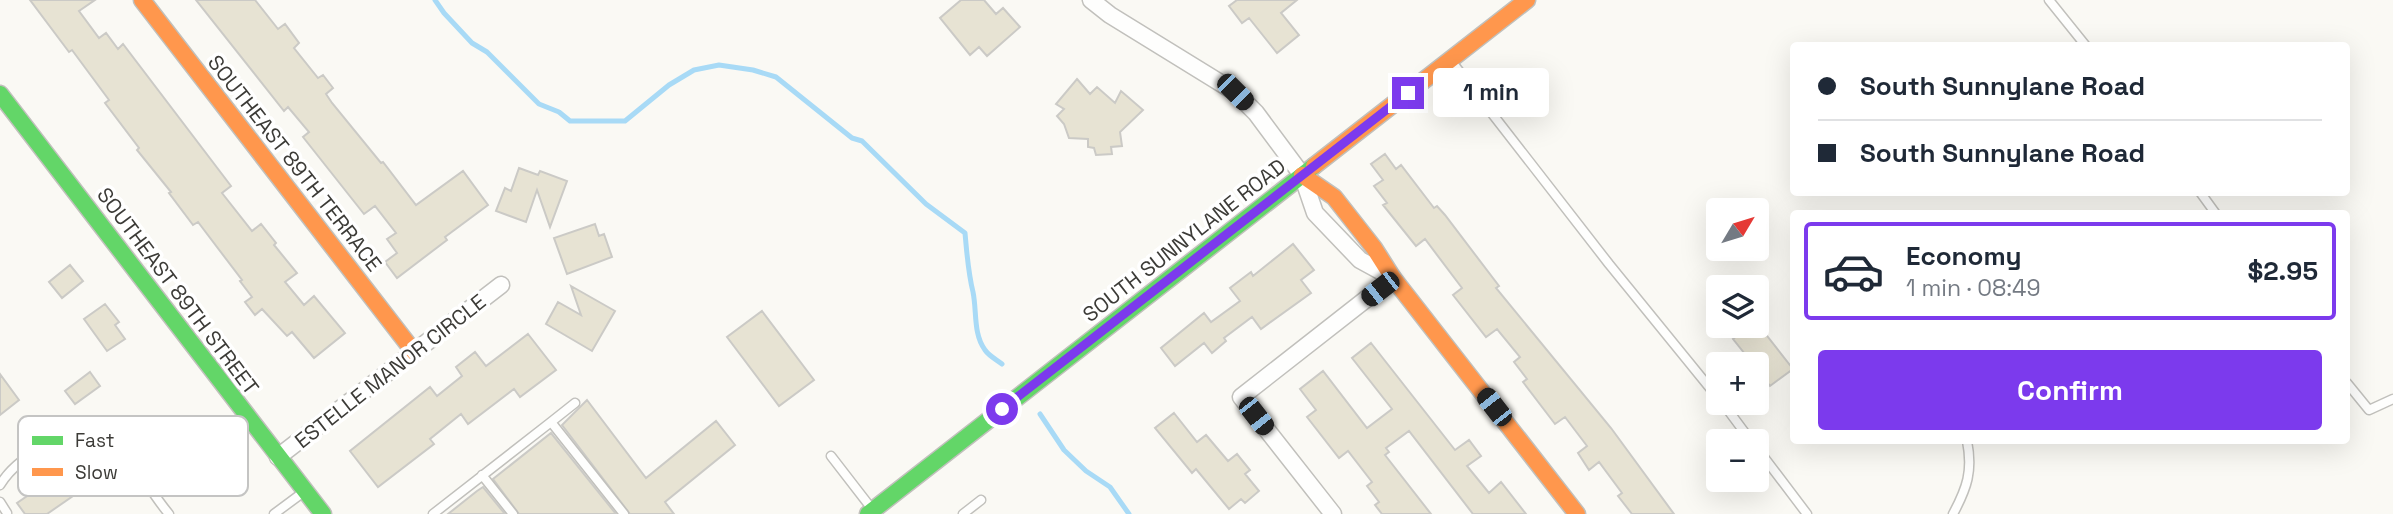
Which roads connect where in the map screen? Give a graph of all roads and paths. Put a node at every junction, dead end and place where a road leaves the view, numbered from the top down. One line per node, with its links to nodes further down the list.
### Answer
1 (142, 0): 11 (street, SOUTHEAST 89TH TERRACE)
2 (1091, 0): 8 (street)
3 (1527, 0): 6 (street, SOUTH SUNNYLANE ROAD)
4 (2049, 0): 5 (lane)
5 (2083, 42)
6 (1450, 60): 8 (street, SOUTH SUNNYLANE ROAD); 12 (lane)
7 (0, 94): 17 (street, SOUTHEAST 89TH STREET)
8 (1301, 175): 9 (street); 9 (street); 33 (street, SOUTH SUNNYLANE ROAD)
9 (1393, 278): 41 (street); 42 (street)
10 (501, 285): 11 (street, ESTELLE MANOR CIRCLE)
11 (414, 352): 22 (street, ESTELLE MANOR CIRCLE)
12 (1706, 383)
13 (2350, 387): 14 (lane)
14 (2393, 398)
15 (575, 402): 19 (lane)
16 (1731, 415): 20 (lane)
17 (247, 416)
18 (248, 418): 22 (street, SOUTHEAST 89TH STREET)
19 (551, 422): 26 (lane); 39 (lane)
20 (1742, 429)
21 (1968, 444): 44 (lane)
22 (278, 457): 28 (street, SOUTHEAST 89TH STREET)
23 (831, 457): 33 (lane)
24 (1769, 465): 43 (lane)
25 (18, 466): 27 (lane)
26 (482, 475): 37 (lane); 38 (lane)
27 (0, 485)
28 (305, 491): 35 (lane); 36 (street, SOUTHEAST 89TH STREET)
29 (155, 496): 34 (lane)
30 (981, 500): 40 (lane)
31 (0, 502): 32 (lane)
32 (6, 513)
33 (872, 513)
34 (169, 514)
35 (274, 514)
36 (323, 514)
37 (433, 514)
38 (513, 514)
39 (624, 514)
40 (963, 514)
41 (1333, 514)
42 (1577, 514)
43 (1807, 514)
44 (1953, 514)

